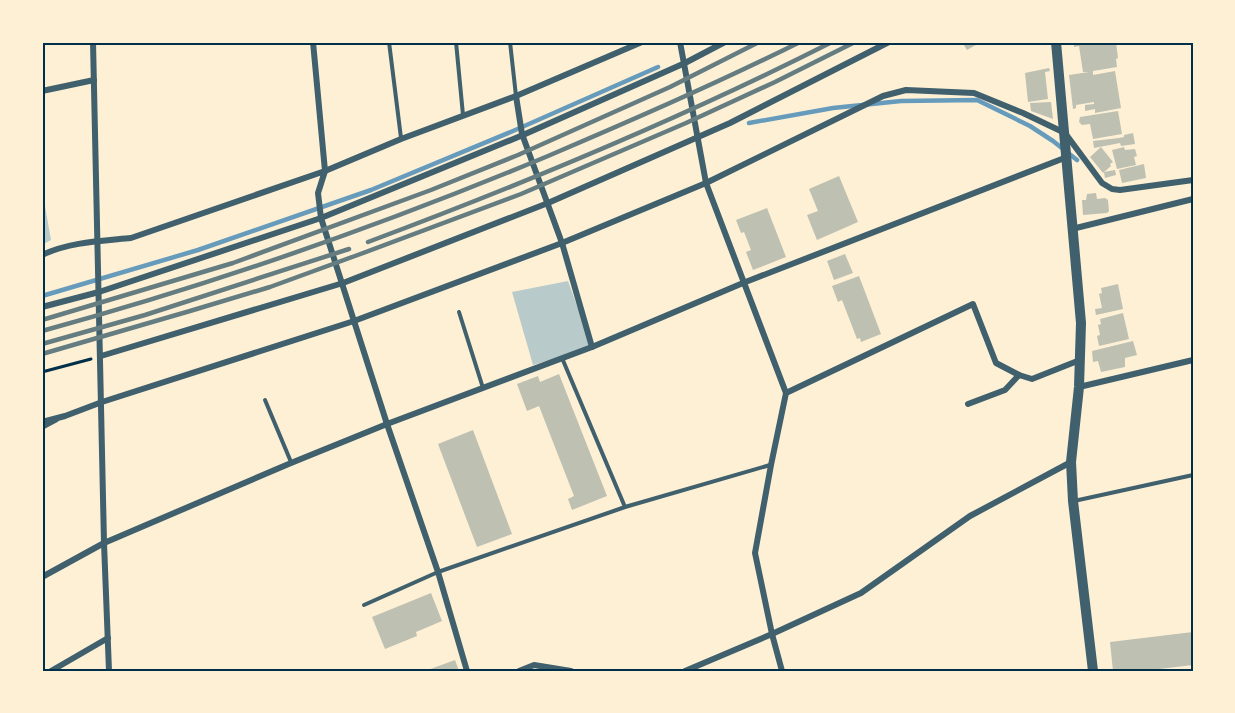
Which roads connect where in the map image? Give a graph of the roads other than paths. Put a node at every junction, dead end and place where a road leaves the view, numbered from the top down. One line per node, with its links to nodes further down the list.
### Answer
1 (93, 42): 12 (street)
2 (313, 42): 21 (street)
3 (389, 42): 19 (lane)
4 (456, 42): 15 (lane)
5 (510, 42): 14 (lane)
6 (642, 42): 14 (street)
7 (680, 42): 11 (street)
8 (724, 42): 11 (street)
9 (889, 42): 18 (street)
10 (1056, 42): 16 (street)
11 (685, 63): 17 (street); 18 (street)
12 (94, 80): 13 (street); 28 (street)
13 (42, 91)
14 (516, 96): 15 (street); 17 (street)
15 (464, 115): 19 (street)
16 (1065, 133): 20 (street); 22 (street); 23 (street)
17 (522, 134): 25 (street); 26 (street)
18 (697, 138): 23 (street); 25 (street)
19 (401, 139): 21 (street)
20 (1066, 153): 27 (street); 31 (street)
21 (325, 171): 26 (street); 28 (street)
22 (1193, 180)
23 (706, 183): 29 (street); 31 (street)
24 (1193, 199): 27 (street)
25 (548, 203): 29 (street); 32 (street)
26 (320, 216): 32 (street); 33 (street)
27 (1072, 229): 40 (street)
28 (98, 241): 30 (street); 33 (street)
29 (562, 243): 36 (street); 37 (street)
30 (42, 255)
31 (743, 283): 37 (street); 45 (street)
32 (342, 284): 36 (street); 38 (street)
33 (99, 289): 34 (street); 38 (street)
34 (42, 307)
35 (459, 312): 44 (lane)
36 (354, 321): 47 (street); 51 (street)
37 (592, 347): 39 (street)
38 (101, 356): 47 (street)
39 (562, 358): 44 (street); 58 (lane)
40 (1080, 360): 42 (street); 43 (street)
41 (1193, 360): 43 (street)
42 (1019, 375): 45 (street); 48 (street)
43 (1079, 387): 53 (street)
44 (483, 388): 51 (street)
45 (786, 393): 55 (street)
46 (265, 400): 54 (lane)
47 (102, 402): 49 (street); 59 (street)
48 (968, 404)
49 (65, 416): 50 (street); 52 (lane)
50 (42, 422)
51 (387, 424): 54 (street); 60 (street)
52 (42, 428)
53 (1071, 462): 57 (street); 63 (street)
54 (291, 463): 59 (street)
55 (771, 465): 58 (lane); 63 (street)
56 (1193, 474): 57 (lane)
57 (1073, 501): 72 (street)
58 (625, 507): 60 (lane)
59 (104, 543): 61 (street); 64 (street)
60 (438, 572): 62 (lane); 67 (street)
61 (42, 577)
62 (364, 604)
63 (772, 634): 70 (street); 71 (street)
64 (108, 638): 65 (street); 66 (street)
65 (51, 671)
66 (109, 671)
67 (467, 671)
68 (519, 671): 69 (street)
69 (571, 671)
70 (686, 671)
71 (782, 671)
72 (1094, 671)

